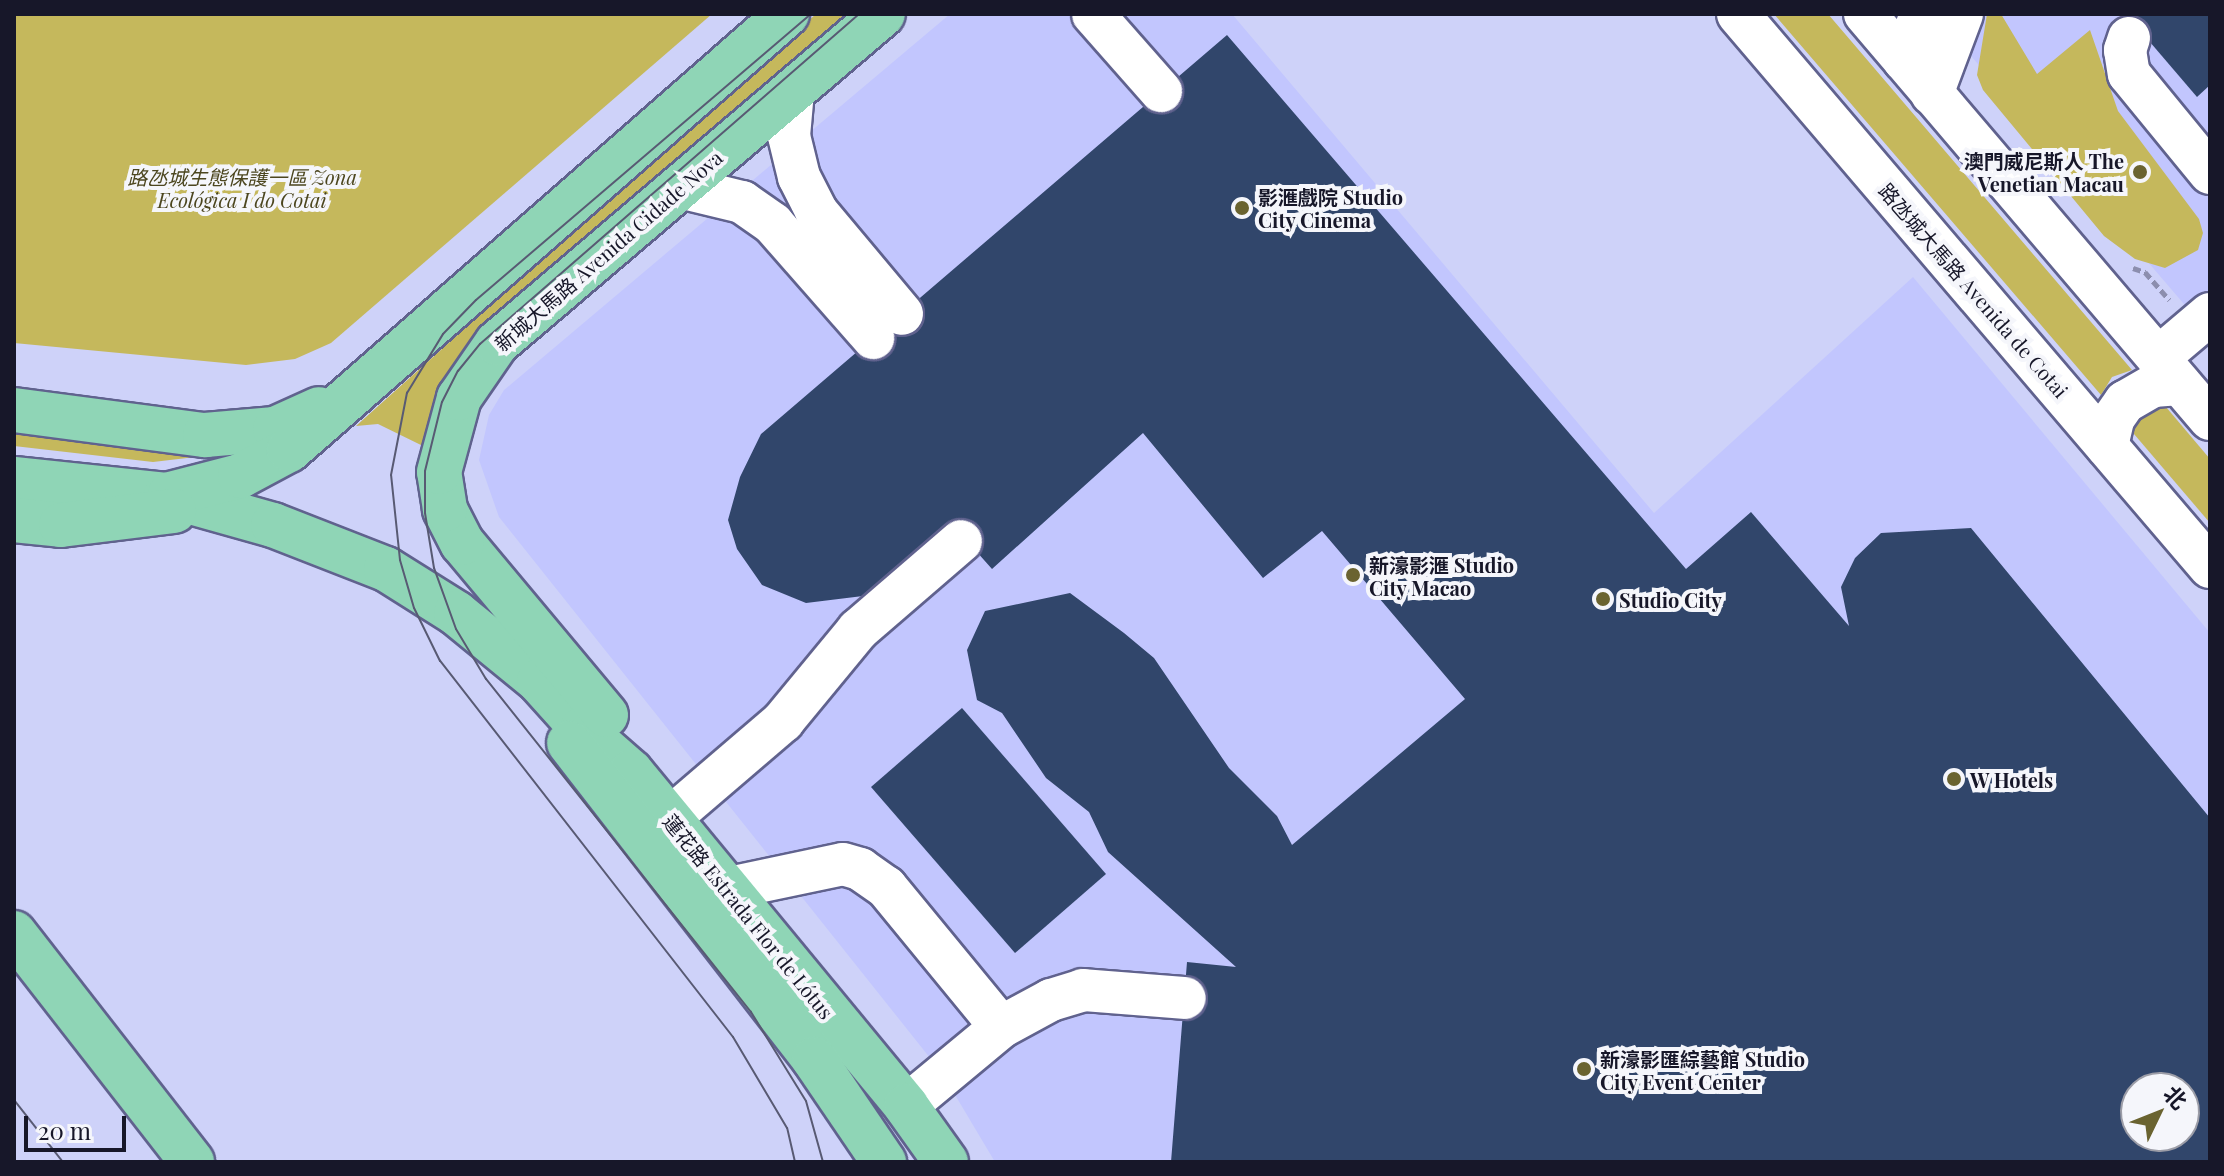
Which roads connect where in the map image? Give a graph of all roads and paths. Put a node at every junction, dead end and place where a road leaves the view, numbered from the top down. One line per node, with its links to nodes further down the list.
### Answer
1 (787, 14): 16 (main road)
2 (883, 14): 11 (main road, 新城大馬路 Avenida Cidade Nova)
3 (1093, 14): 4 (street)
4 (1126, 14)
5 (1738, 14): 20 (street, 路氹城大馬路 Avenida de Cotai)
6 (1865, 14): 10 (street)
7 (1921, 14): 10 (street)
8 (1962, 14): 12 (street)
9 (2129, 38): 13 (street)
10 (1904, 60): 12 (street)
11 (793, 91): 14 (main road, 新城大馬路 Avenida Cidade Nova); 14 (street)
12 (1932, 94): 17 (street)
13 (2210, 173)
14 (680, 187): 27 (main road, 新城大馬路 Avenida Cidade Nova)
15 (2210, 314): 17 (street)
16 (386, 362): 18 (main road); 22 (main road)
17 (2169, 371): 19 (street); 20 (street)
18 (14, 410)
19 (2210, 419)
20 (2107, 446): 25 (street, 路氹城大馬路 Avenida de Cotai)
21 (14, 479): 22 (main road)
22 (184, 500): 23 (main road); 26 (main road, 蓮花路 Estrada Flor de Lótus)
23 (14, 520)
24 (961, 541): 28 (street)
25 (2210, 567)
26 (539, 681): 27 (main road, 蓮花路 Estrada Flor de Lótus); 37 (main road, 蓮花路 Estrada Flor de Lótus)
27 (631, 772): 28 (main road, 蓮花路 Estrada Flor de Lótus)
28 (670, 818): 29 (main road, 蓮花路 Estrada Flor de Lótus)
29 (729, 888): 34 (street); 35 (main road, 蓮花路 Estrada Flor de Lótus)
30 (14, 933): 32 (main road)
31 (14, 951): 32 (main road)
32 (51, 983): 36 (main road)
33 (1185, 998): 34 (street)
34 (1001, 1027): 35 (street)
35 (906, 1106): 38 (main road, 蓮花路 Estrada Flor de Lótus)
36 (192, 1162)
37 (884, 1162)
38 (946, 1162)

